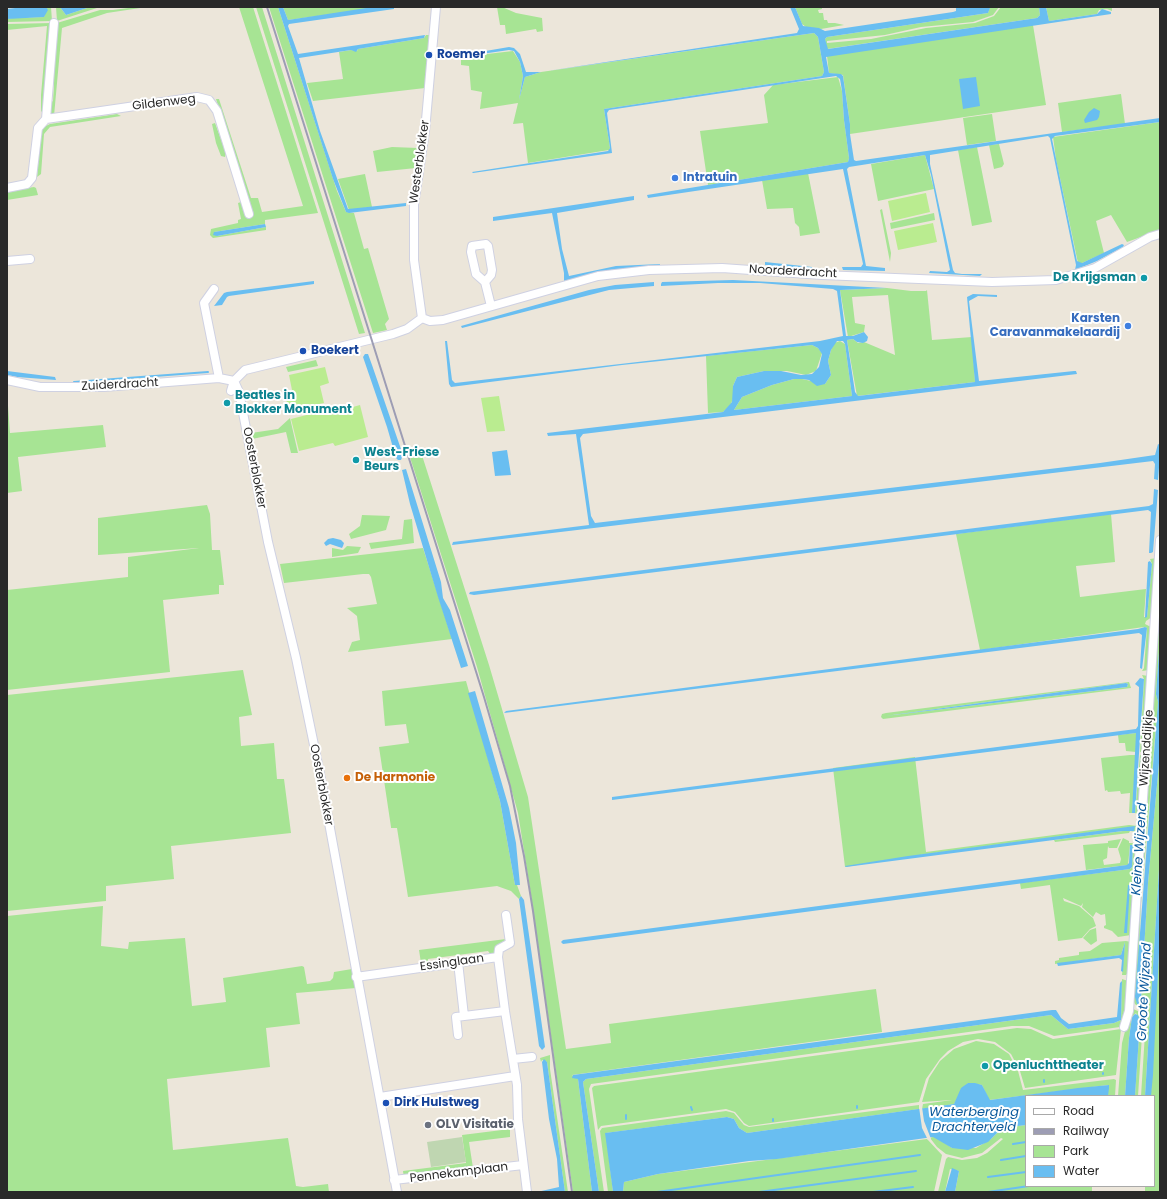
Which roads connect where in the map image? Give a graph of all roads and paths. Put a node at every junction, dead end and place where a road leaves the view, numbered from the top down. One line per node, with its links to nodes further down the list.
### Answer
1 (436, 7): 12 (street, Westerblokker)
2 (54, 22): 3 (street)
3 (46, 120): 4 (street); 5 (street, Gildenweg)
4 (7, 188)
5 (249, 214)
6 (1160, 234): 11 (street, Noorderdracht)
7 (30, 259): 8 (street)
8 (7, 262)
9 (484, 282): 11 (street)
10 (214, 289): 13 (street)
11 (491, 306): 12 (street, Noorderdracht)
12 (422, 318): 15 (street)
13 (219, 378): 14 (street, Zuiderdracht); 15 (street, Zuiderdracht)
14 (7, 380)
15 (234, 381): 16 (street); 21 (street, Oosterblokker)
16 (230, 391)
17 (1160, 540): 24 (street, Wijzenddijkje)
18 (506, 915): 19 (street, Essinglaan)
19 (498, 957): 20 (street, Essinglaan); 22 (street, Pennekamplaan)
20 (458, 962): 21 (street, Essinglaan); 23 (street)
21 (356, 977): 29 (street, Oosterblokker)
22 (505, 1011): 23 (street); 27 (street, Pennekamplaan)
23 (464, 1016): 25 (street)
24 (1124, 1027)
25 (458, 1035)
26 (532, 1057): 27 (street)
27 (513, 1059): 28 (street, Pennekamplaan)
28 (515, 1076): 29 (street); 30 (street, Pennekamplaan)
29 (380, 1096): 31 (street, Oosterblokker)
30 (523, 1165): 31 (street, Pennekamplaan); 33 (street, Pennekamplaan)
31 (394, 1180): 32 (street, Oosterblokker)
32 (397, 1192)
33 (526, 1192)

